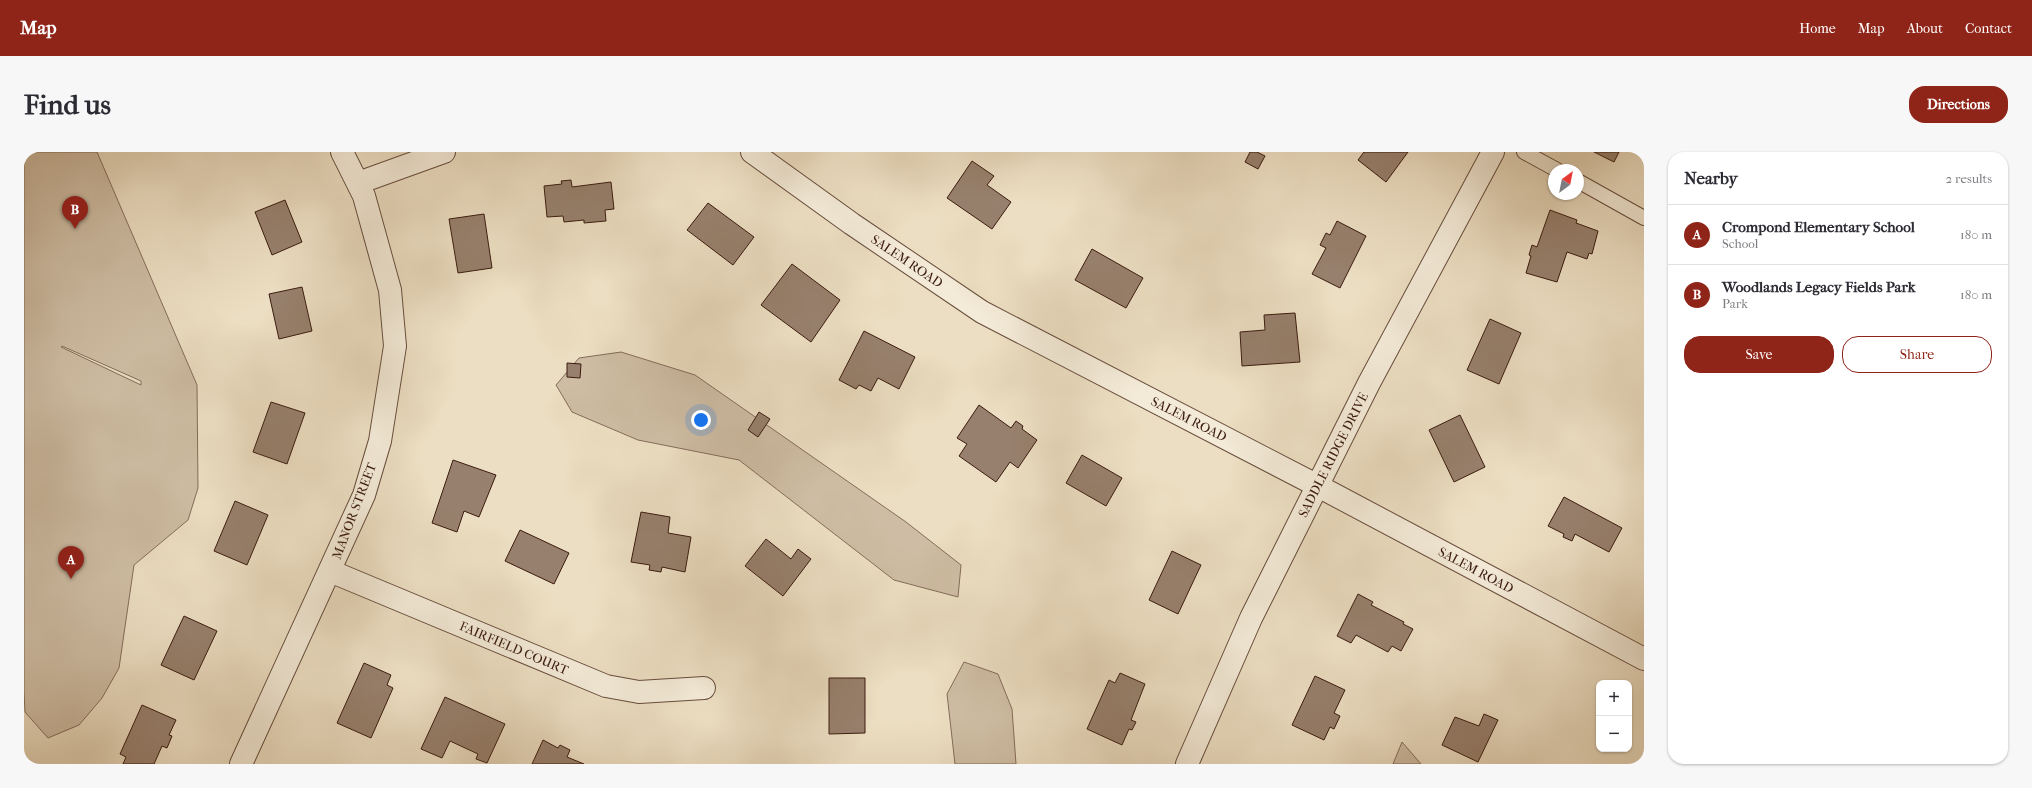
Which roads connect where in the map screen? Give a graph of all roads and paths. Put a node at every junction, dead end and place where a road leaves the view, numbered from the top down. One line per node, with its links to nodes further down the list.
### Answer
1 (32, 152): 7 (path)
2 (342, 152): 9 (street, MANOR STREET)
3 (444, 152): 9 (street)
4 (752, 152): 12 (street, SALEM ROAD)
5 (1493, 152): 12 (street, SADDLE RIDGE DRIVE)
6 (1524, 152): 8 (lane)
7 (24, 156)
8 (1548, 165)
9 (358, 183): 13 (street, MANOR STREET)
10 (1584, 184): 11 (lane)
11 (1644, 218)
12 (1318, 486): 14 (street, SALEM ROAD); 17 (street, SADDLE RIDGE DRIVE)
13 (330, 571): 15 (street, FAIRFIELD COURT); 16 (street, MANOR STREET)
14 (1644, 659)
15 (704, 688)
16 (241, 764)
17 (1187, 764)

